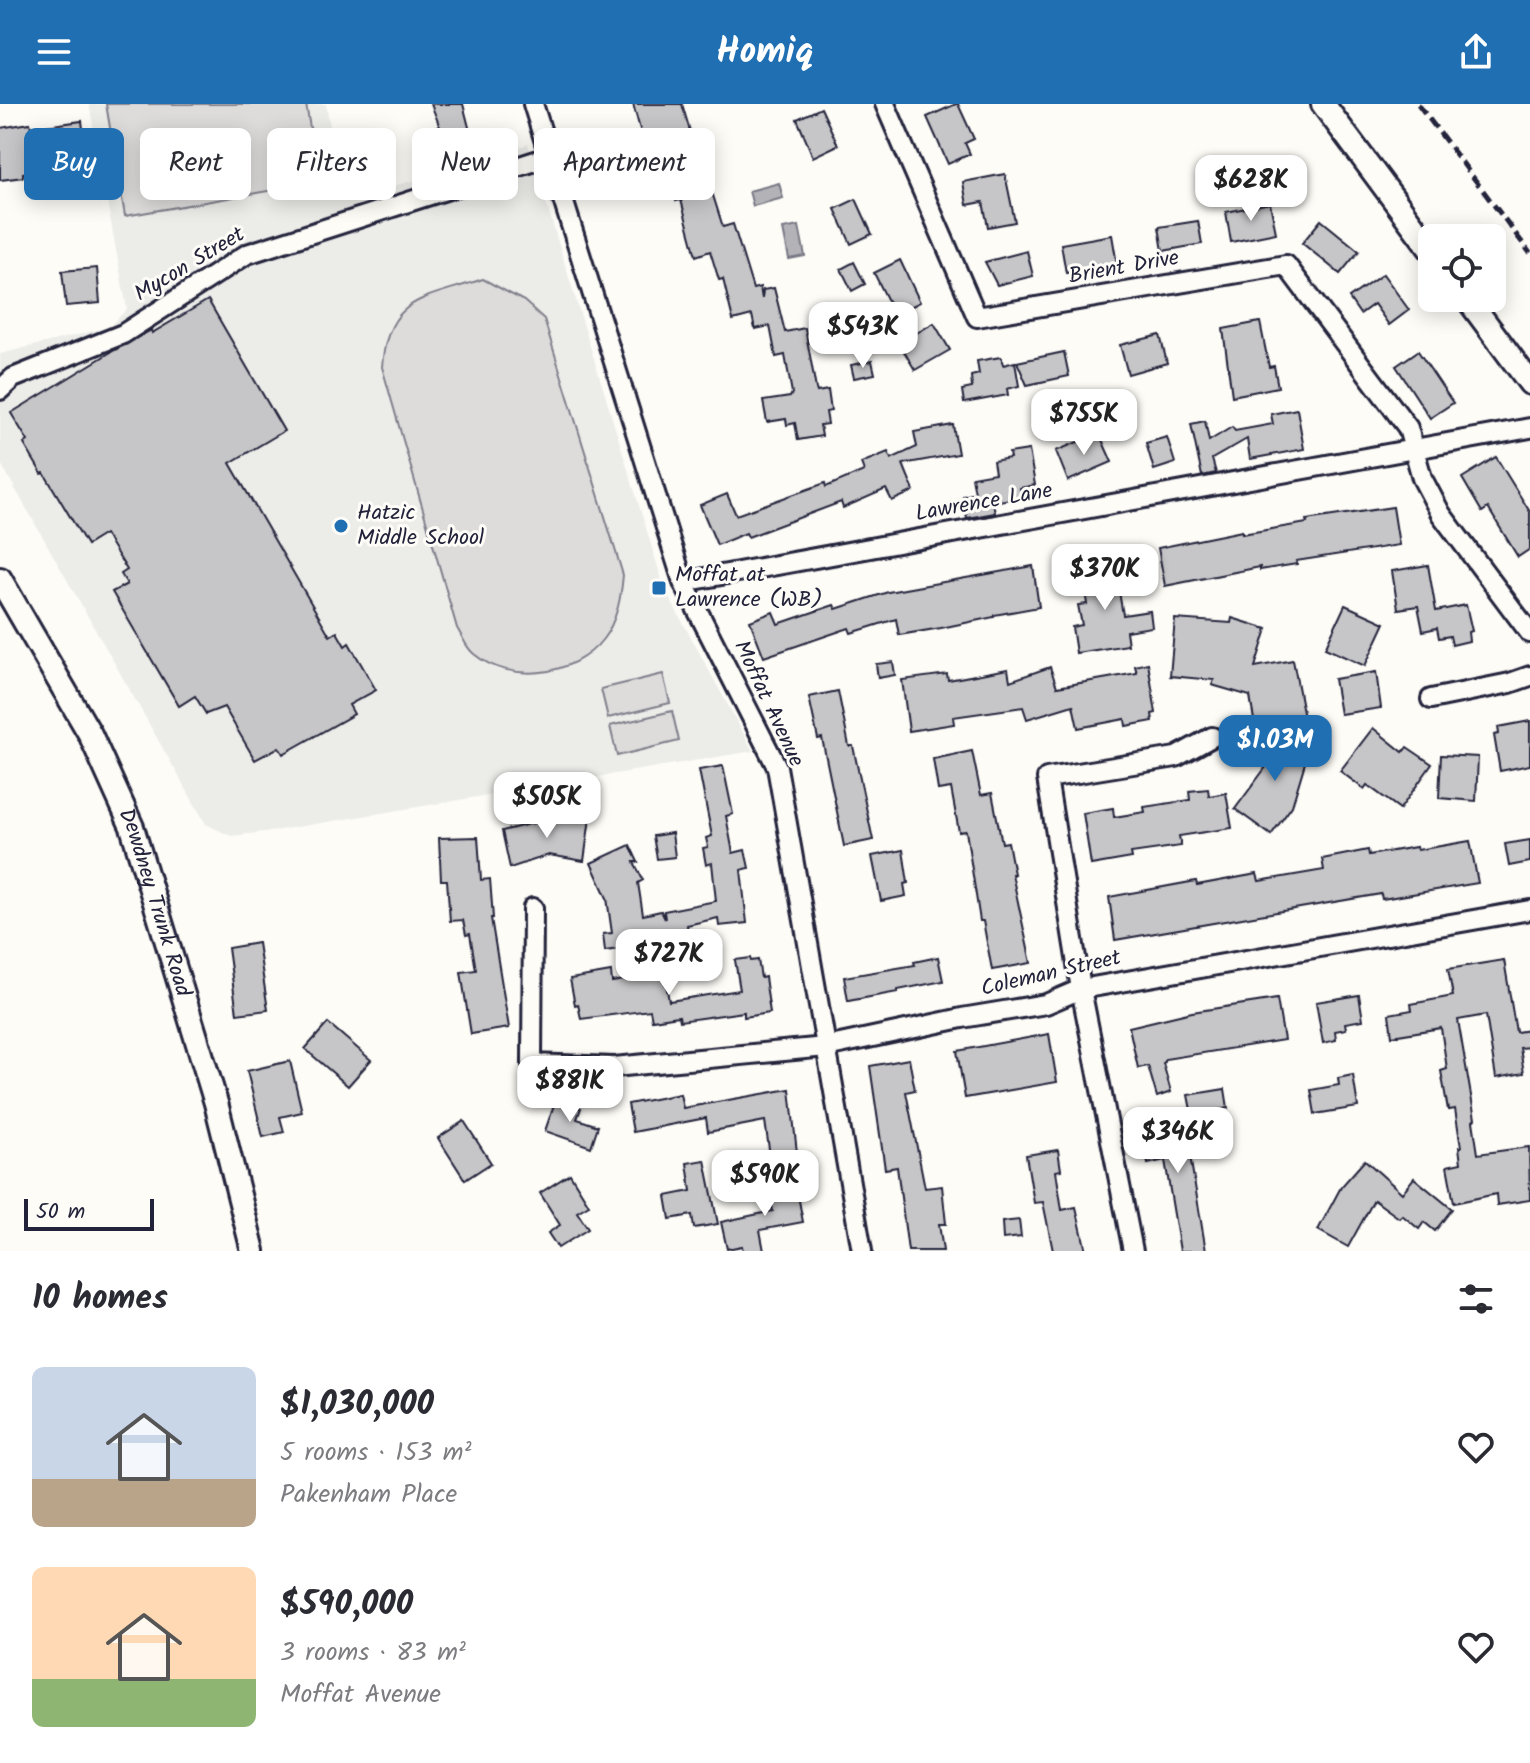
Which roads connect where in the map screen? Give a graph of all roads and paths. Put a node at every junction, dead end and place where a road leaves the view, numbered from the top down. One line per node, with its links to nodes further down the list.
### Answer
1 (533, 104): 4 (street, Moffat Avenue)
2 (885, 104): 12 (street, Brient Drive)
3 (1323, 104): 7 (main road)
4 (541, 128)
5 (534, 161): 10 (street, Mycon Street)
6 (565, 200): 14 (street, Moffat Avenue)
7 (1418, 232)
8 (1477, 312): 9 (main road)
9 (1530, 383)
10 (0, 390)
11 (1530, 428): 12 (street, Lawrence Lane)
12 (1415, 448): 14 (street, Lawrence Lane); 15 (street)
13 (0, 579): 23 (main road, Dewdney Trunk Road)
14 (683, 582): 22 (street, Moffat Avenue)
15 (1530, 633)
16 (1530, 676): 17 (street)
17 (1431, 699)
18 (1212, 737): 21 (street)
19 (533, 908): 22 (street, Coleman Street)
20 (1530, 910): 21 (street, Coleman Street)
21 (1081, 989): 22 (street, Coleman Street); 25 (street)
22 (826, 1047): 24 (street, Moffat Avenue)
23 (253, 1251)
24 (862, 1251)
25 (1133, 1251)

